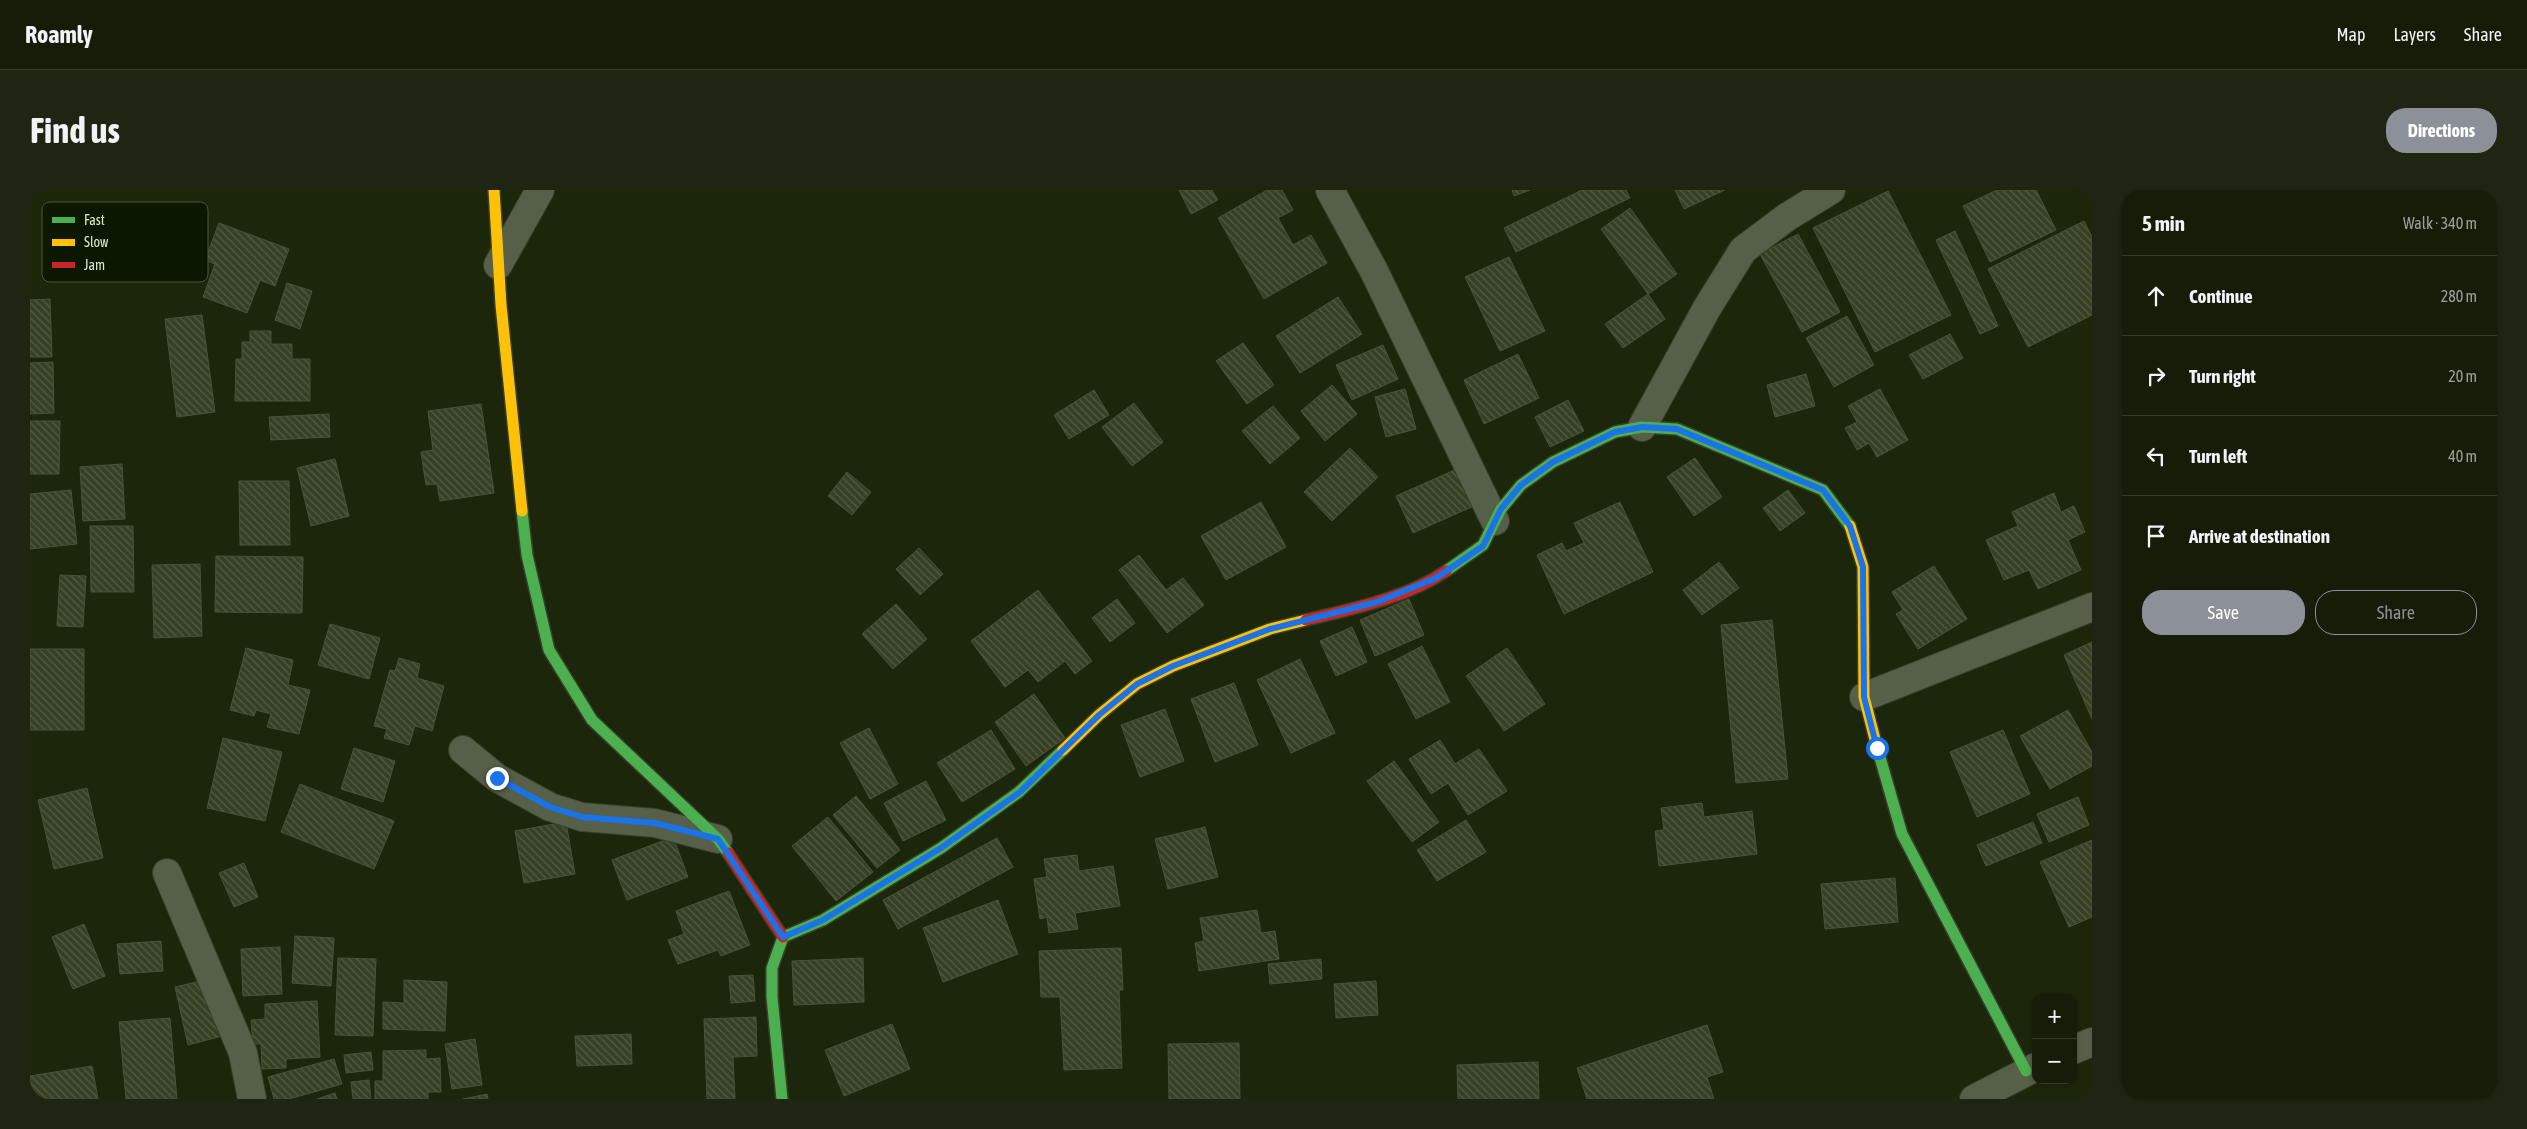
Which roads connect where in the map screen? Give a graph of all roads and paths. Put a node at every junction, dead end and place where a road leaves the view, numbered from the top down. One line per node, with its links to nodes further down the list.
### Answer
1 (494, 190): 5 (street)
2 (540, 190): 5 (street)
3 (1330, 190): 7 (street)
4 (1831, 190): 6 (street)
5 (498, 265): 11 (street)
6 (1642, 427): 7 (street); 9 (street)
7 (1495, 521): 13 (street)
8 (2092, 607): 9 (street)
9 (1864, 697): 16 (street)
10 (463, 750): 11 (street)
11 (718, 839): 13 (street)
12 (168, 873): 17 (street)
13 (783, 937): 18 (street)
14 (2092, 1042): 15 (street)
15 (2077, 1048)
16 (2031, 1069): 19 (street)
17 (252, 1099)
18 (782, 1099)
19 (1974, 1099)

